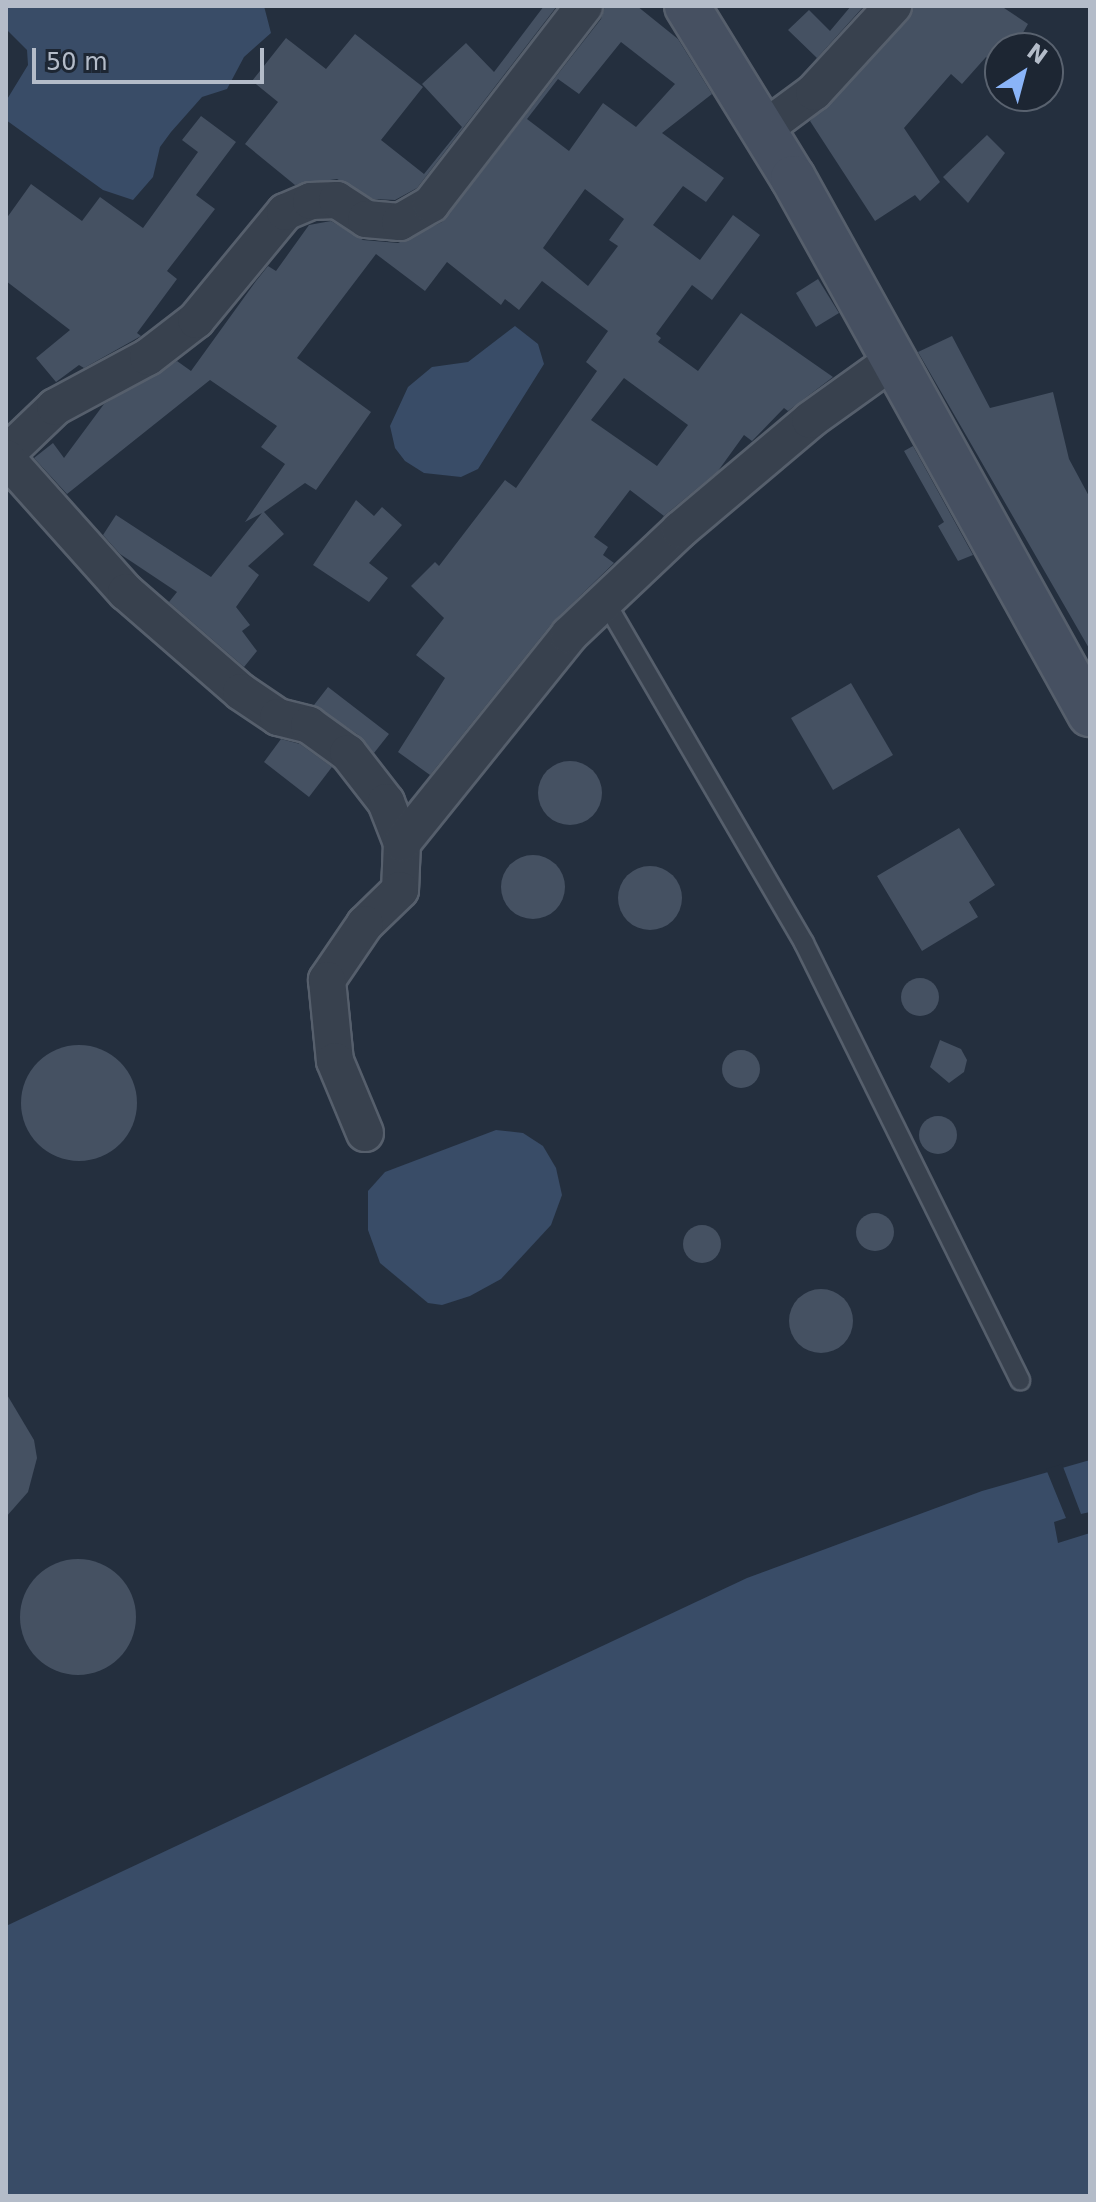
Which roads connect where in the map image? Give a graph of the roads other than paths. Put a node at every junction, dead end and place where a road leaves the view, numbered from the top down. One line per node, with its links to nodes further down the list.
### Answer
1 (584, 6): 6 (street)
2 (687, 6): 4 (street)
3 (893, 6): 4 (street)
4 (764, 129): 5 (street)
5 (892, 361): 7 (street); 8 (street)
6 (6, 456): 9 (street)
7 (605, 601): 9 (street); 11 (lane)
8 (1090, 714)
9 (402, 843): 10 (street)
10 (365, 1133)
11 (1020, 1381)

